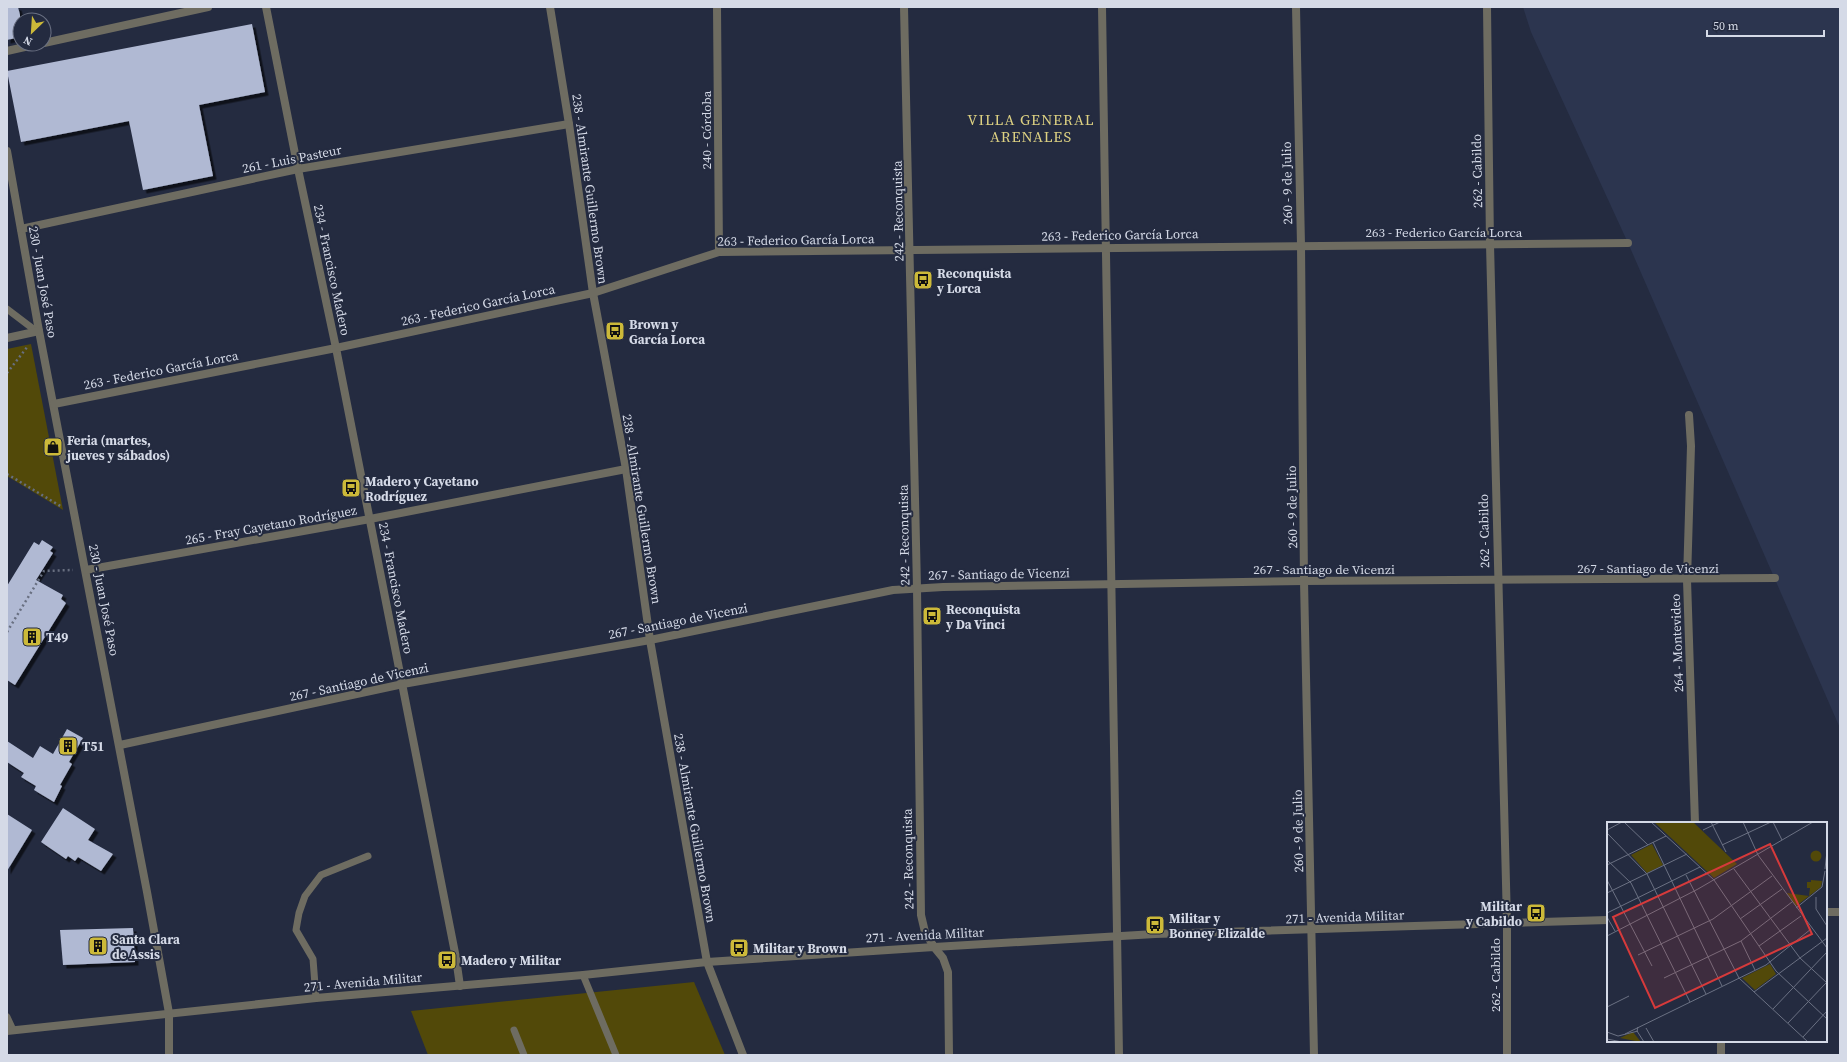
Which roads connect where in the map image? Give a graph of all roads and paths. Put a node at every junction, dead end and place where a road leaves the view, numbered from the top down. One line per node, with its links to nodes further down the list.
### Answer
1 (208, 7): 9 (street)
2 (266, 7): 12 (street, 234 - Francisco Madero)
3 (550, 7): 10 (street, 238 - Almirante Guillermo Brown)
4 (717, 7): 19 (street, 240 - Córdoba)
5 (904, 7): 18 (street, 242 - Reconquista)
6 (1102, 7): 17 (street)
7 (1296, 7): 16 (street, 260 - 9 de Julio)
8 (1487, 7): 15 (street, 262 - Cabildo)
9 (52, 41)
10 (569, 124): 12 (street, 261 - Luis Pasteur); 20 (street, 238 - Almirante Guillermo Brown)
11 (7, 151): 13 (street, 230 - Juan José Paso)
12 (298, 169): 13 (street, 261 - Luis Pasteur); 24 (street, 234 - Francisco Madero)
13 (21, 229): 22 (street, 230 - Juan José Paso)
14 (1628, 243): 15 (street, 263 - Federico García Lorca)
15 (1490, 244): 16 (street, 263 - Federico García Lorca); 36 (street, 262 - Cabildo)
16 (1301, 245): 17 (street, 263 - Federico García Lorca); 35 (street, 260 - 9 de Julio)
17 (1106, 247): 18 (street, 263 - Federico García Lorca); 37 (street)
18 (911, 250): 19 (street, 263 - Federico García Lorca); 38 (street, 242 - Reconquista)
19 (719, 252): 20 (street, 263 - Federico García Lorca)
20 (593, 293): 24 (street, 263 - Federico García Lorca); 28 (street, 238 - Almirante Guillermo Brown)
21 (7, 309): 22 (lane)
22 (38, 331): 23 (street); 25 (path); 26 (street, 230 - Juan José Paso)
23 (7, 338)
24 (336, 348): 26 (street, 263 - Federico García Lorca); 31 (street, 234 - Francisco Madero)
25 (7, 373)
26 (54, 404): 30 (street, 230 - Juan José Paso)
27 (1689, 415): 34 (street, 264 - Montevideo)
28 (626, 469): 31 (street, 265 - Fray Cayetano Rodríguez); 40 (street, 238 - Almirante Guillermo Brown)
29 (7, 474): 30 (path)
30 (74, 508): 32 (street, 230 - Juan José Paso)
31 (370, 519): 32 (street, 265 - Fray Cayetano Rodríguez); 41 (street, 234 - Francisco Madero)
32 (86, 570): 39 (path); 42 (street, 230 - Juan José Paso)
33 (1775, 578): 34 (street, 267 - Santiago de Vicenzi)
34 (1687, 580): 36 (street, 267 - Santiago de Vicenzi); 43 (street, 264 - Montevideo)
35 (1304, 581): 36 (street, 267 - Santiago de Vicenzi); 37 (street, 267 - Santiago de Vicenzi); 49 (street, 260 - 9 de Julio)
36 (1497, 581): 48 (street, 262 - Cabildo)
37 (1111, 584): 38 (street, 267 - Santiago de Vicenzi); 50 (street)
38 (917, 588): 40 (street, 267 - Santiago de Vicenzi); 51 (street, 242 - Reconquista)
39 (7, 632)
40 (650, 640): 41 (street, 267 - Santiago de Vicenzi); 52 (street, 238 - Almirante Guillermo Brown)
41 (403, 684): 42 (street, 267 - Santiago de Vicenzi); 54 (street, 234 - Francisco Madero)
42 (120, 745): 56 (street, 230 - Juan José Paso)
43 (1694, 822)
44 (368, 856): 55 (lane)
45 (1827, 912): 46 (street)
46 (1840, 912)
47 (1607, 920): 48 (street, 271 - Avenida Militar)
48 (1506, 923): 49 (street, 271 - Avenida Militar); 68 (street, 262 - Cabildo)
49 (1313, 930): 50 (street, 271 - Avenida Militar); 67 (street, 260 - 9 de Julio)
50 (1117, 936): 51 (street, 271 - Avenida Militar); 66 (street)
51 (934, 947): 52 (street, 271 - Avenida Militar); 65 (street, 242 - Reconquista)
52 (706, 962): 53 (street, 271 - Avenida Militar); 64 (street, 238 - Almirante Guillermo Brown)
53 (583, 975): 54 (street, 271 - Avenida Militar); 63 (lane)
54 (460, 986): 55 (street, 271 - Avenida Militar)
55 (316, 998): 56 (street, 271 - Avenida Militar)
56 (169, 1013): 58 (street, 271 - Avenida Militar); 61 (street, 230 - Juan José Paso)
57 (7, 1017): 58 (lane)
58 (10, 1030)
59 (514, 1030): 62 (lane)
60 (1720, 1042): 69 (street)
61 (169, 1055)
62 (524, 1055)
63 (616, 1055)
64 (743, 1055)
65 (949, 1055)
66 (1119, 1055)
67 (1314, 1055)
68 (1507, 1055)
69 (1721, 1055)

